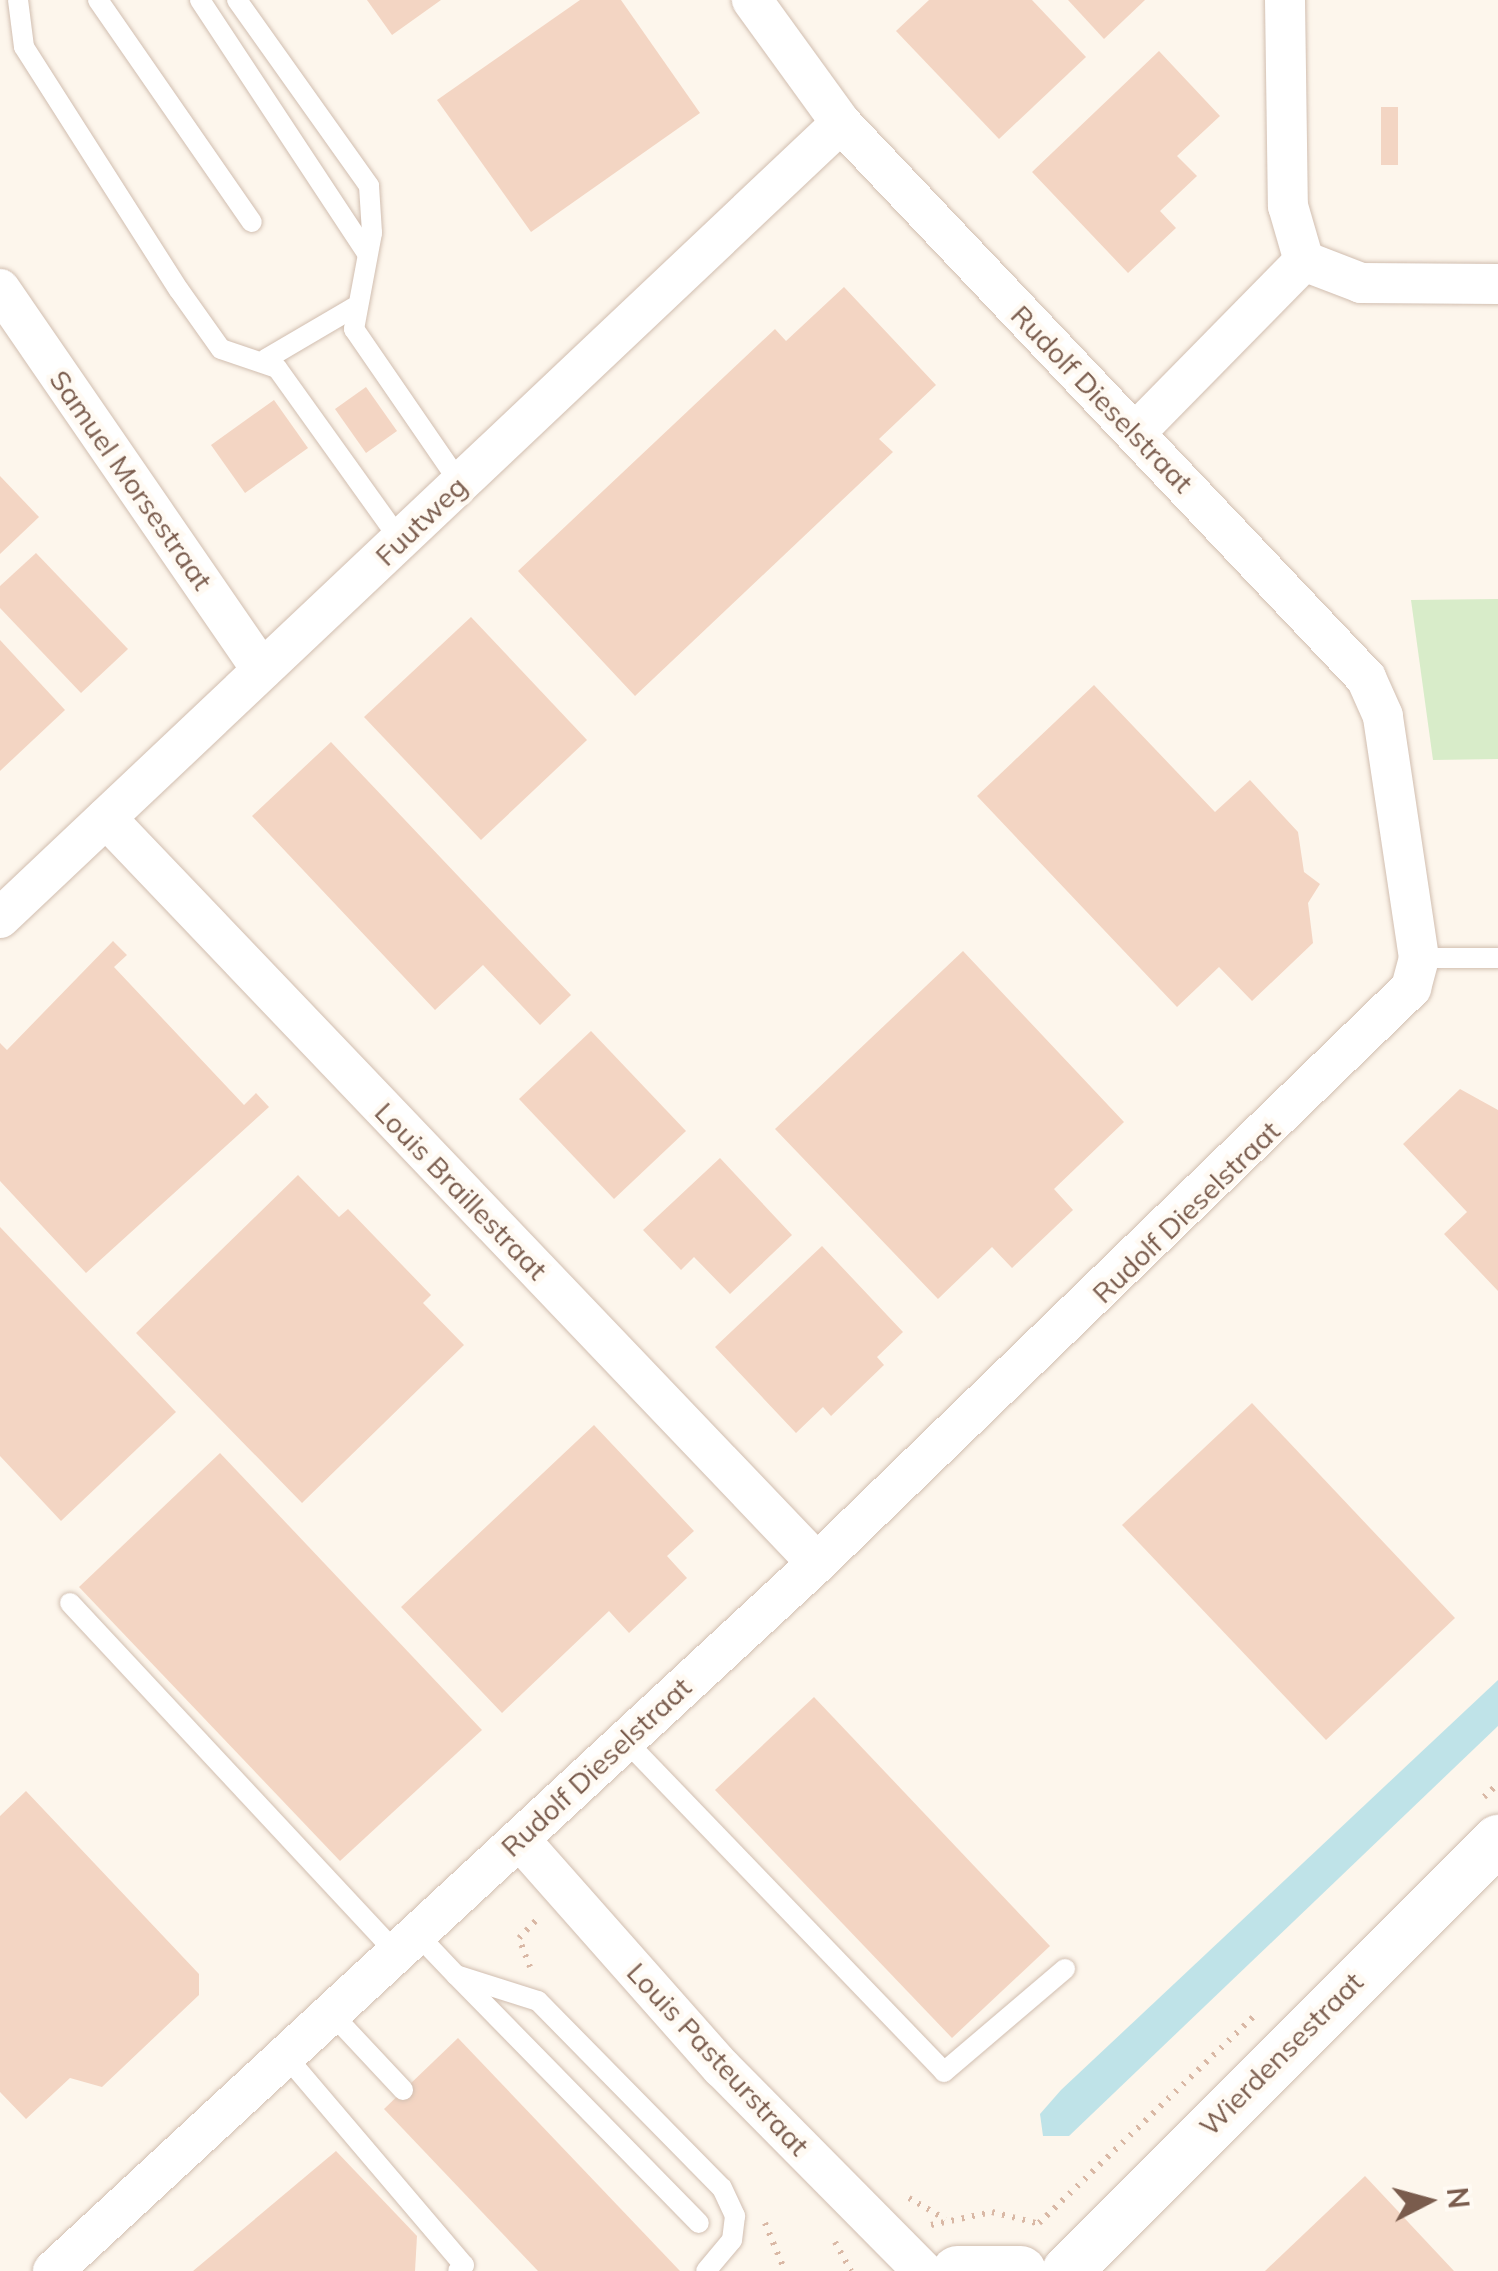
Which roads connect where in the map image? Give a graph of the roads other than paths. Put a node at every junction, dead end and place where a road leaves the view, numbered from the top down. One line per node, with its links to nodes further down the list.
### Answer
1 (18, 0): 14 (lane)
2 (98, 0): 8 (lane)
3 (200, 0): 9 (lane)
4 (238, 0): 9 (lane)
5 (752, 0): 7 (street, Rudolf Dieselstraat)
6 (1284, 0): 10 (street)
7 (841, 123): 15 (street, Rudolf Dieselstraat); 16 (street, Fuutweg)
8 (252, 222)
9 (368, 260): 13 (lane)
10 (1304, 261): 11 (street); 15 (street)
11 (1498, 284)
12 (0, 289): 18 (street, Samuel Morsestraat)
13 (354, 308): 14 (lane); 16 (lane)
14 (266, 360): 17 (lane)
15 (1135, 434): 21 (street, Rudolf Dieselstraat)
16 (460, 483): 17 (street, Fuutweg)
17 (400, 540): 18 (street, Fuutweg)
18 (262, 670): 19 (street, Fuutweg)
19 (106, 818): 20 (street, Fuutweg); 23 (street, Louis Braillestraat)
20 (0, 918)
21 (1419, 958): 22 (lane); 23 (street, Rudolf Dieselstraat)
22 (1498, 958)
23 (817, 1563): 25 (street, Rudolf Dieselstraat)
24 (70, 1603): 28 (lane)
25 (623, 1738): 26 (street, Rudolf Dieselstraat); 29 (lane)
26 (520, 1840): 28 (street, Rudolf Dieselstraat); 38 (street, Louis Pasteurstraat)
27 (1498, 1840): 41 (street, Wierdensestraat)
28 (406, 1943): 30 (lane); 31 (street, Rudolf Dieselstraat)
29 (1065, 1969)
30 (456, 1976): 34 (lane); 37 (lane)
31 (332, 2014): 32 (street, Rudolf Dieselstraat); 33 (lane)
32 (286, 2055): 35 (street, Rudolf Dieselstraat); 36 (lane)
33 (404, 2090)
34 (699, 2223)
35 (53, 2271)
36 (458, 2271)
37 (706, 2271)
38 (922, 2271)
39 (957, 2271): 40 (street)
40 (1021, 2271)
41 (1067, 2271)

